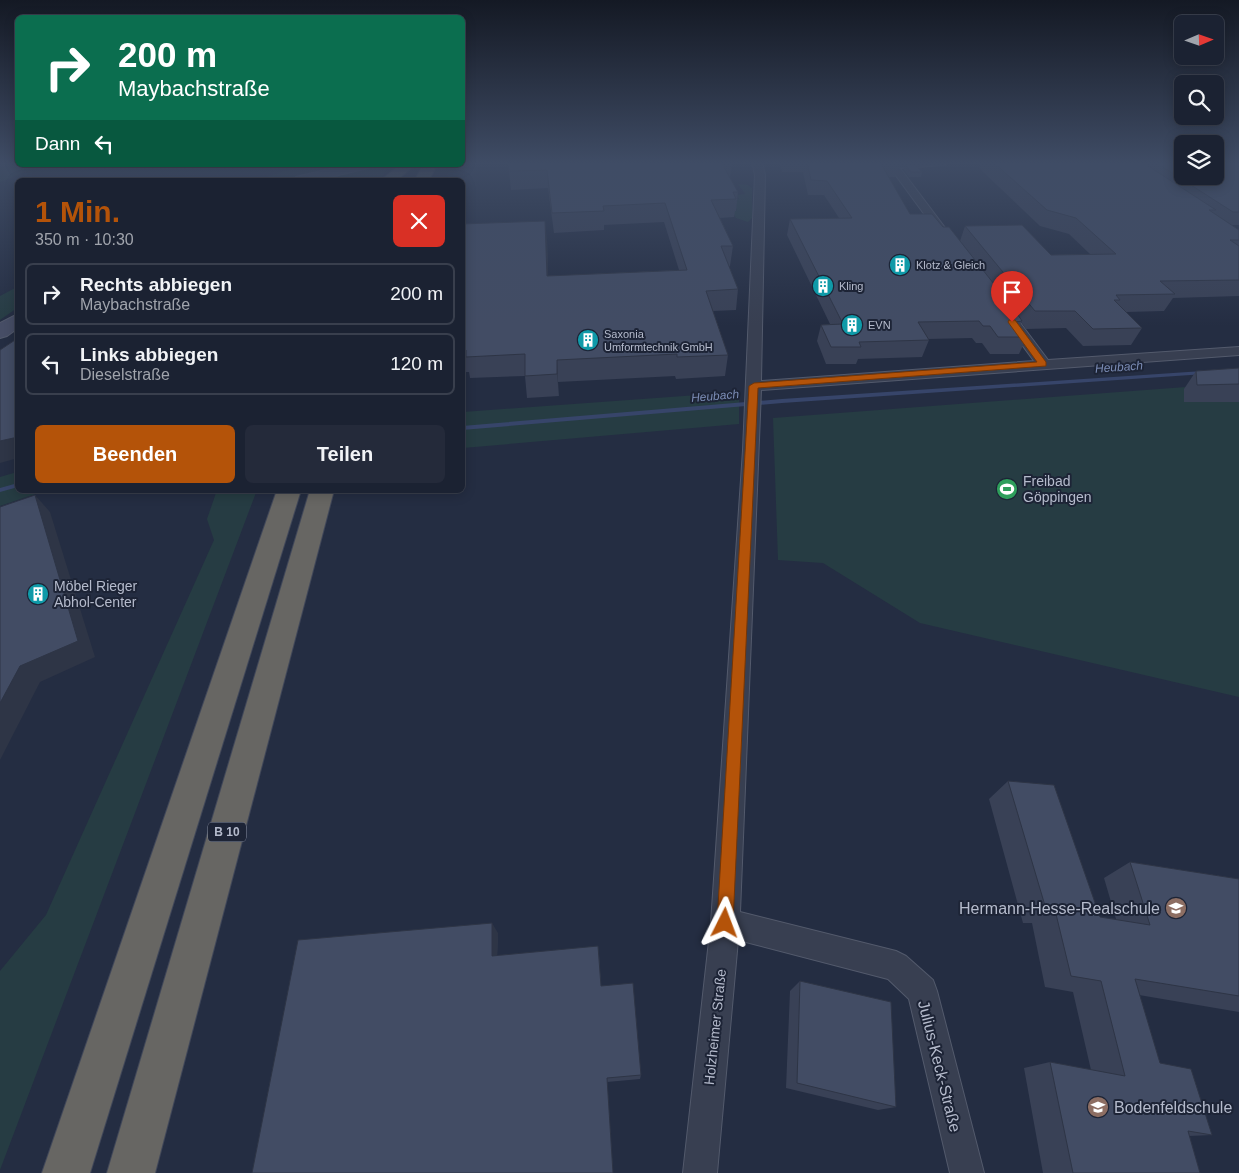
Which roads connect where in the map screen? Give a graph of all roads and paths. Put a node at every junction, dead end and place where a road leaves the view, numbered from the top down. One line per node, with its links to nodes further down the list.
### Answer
1 (759, 217): 9 (street, Holzheimer Straße)
2 (933, 217): 3 (street)
3 (955, 246)
4 (1003, 310): 8 (street)
5 (15, 321): 6 (main road)
6 (0, 332)
7 (1239, 351): 8 (street)
8 (1043, 364): 9 (street)
9 (753, 389): 12 (street, Holzheimer Straße)
10 (288, 493): 13 (highway)
11 (321, 493): 14 (highway, B 10)
12 (725, 923): 15 (street, Holzheimer Straße); 16 (street, Julius-Keck-Straße)
13 (66, 1173)
14 (131, 1173)
15 (700, 1173)
16 (967, 1173)

